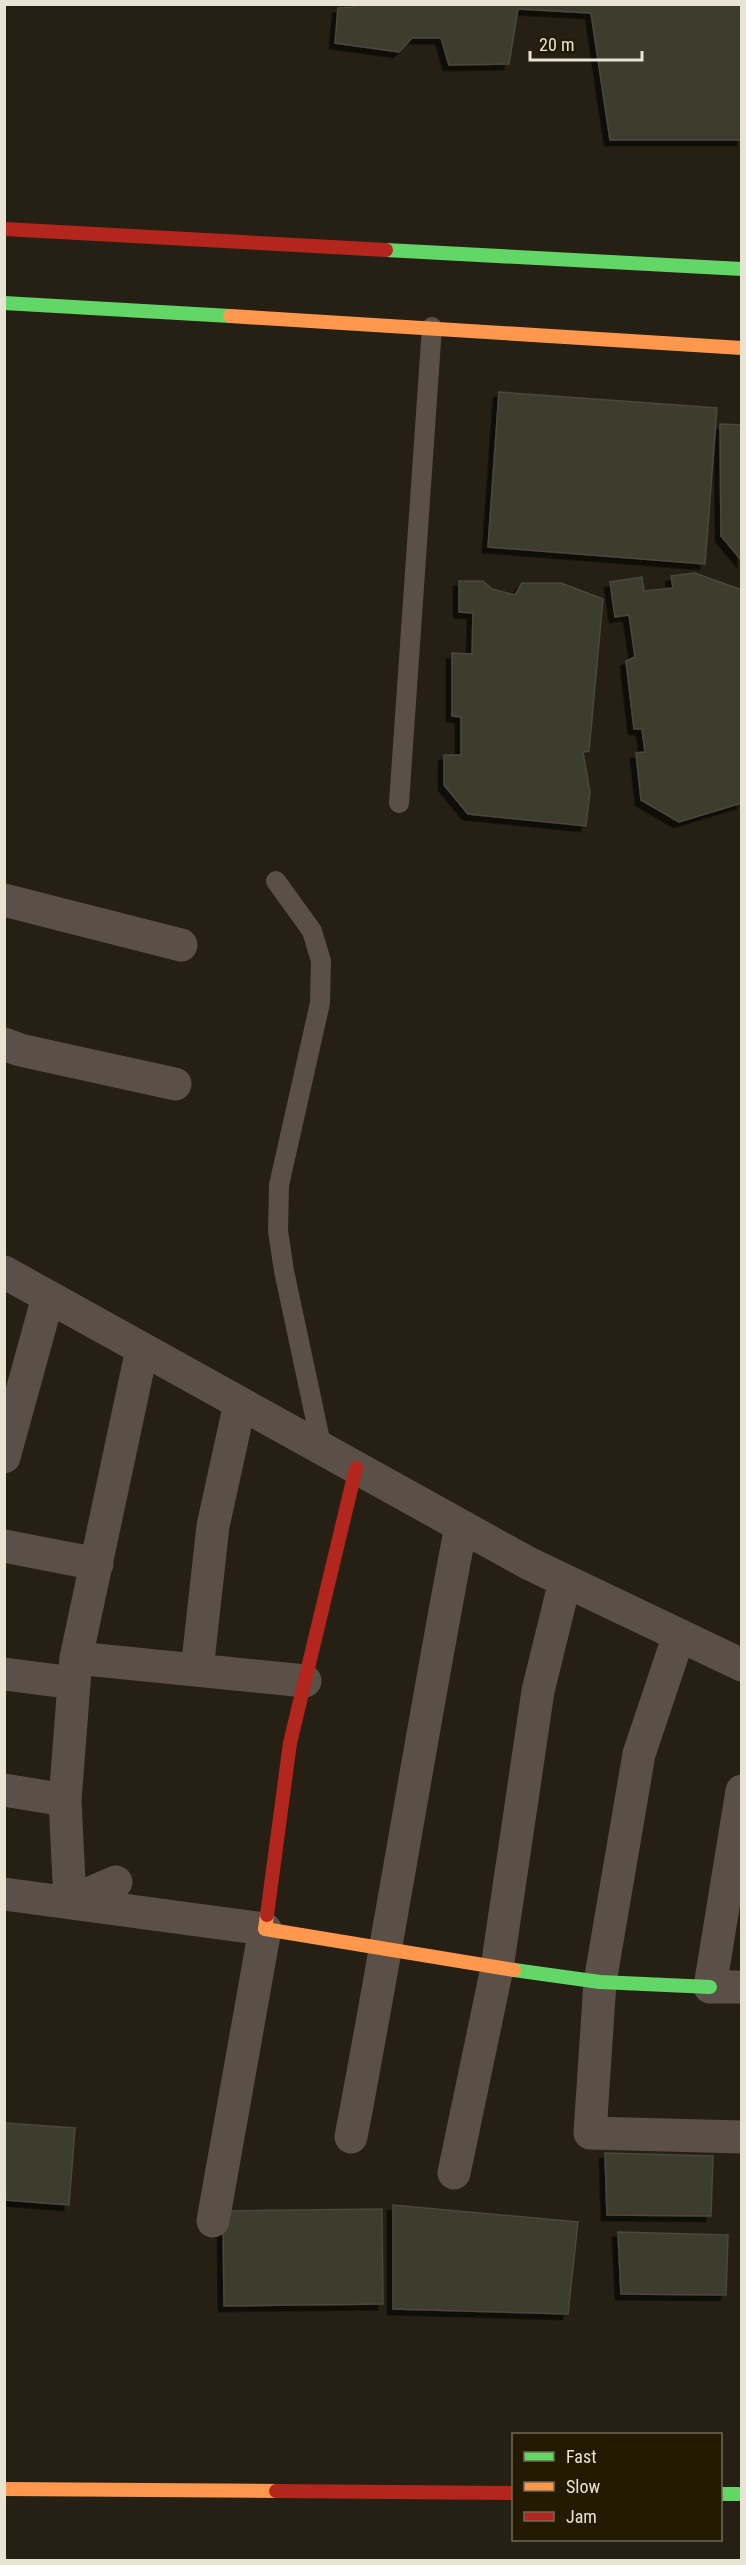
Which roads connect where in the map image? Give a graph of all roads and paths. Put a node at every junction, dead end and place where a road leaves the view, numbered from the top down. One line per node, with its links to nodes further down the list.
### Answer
1 (4, 229): 2 (street)
2 (741, 268)
3 (4, 303): 4 (street)
4 (432, 327): 5 (street); 6 (lane)
5 (741, 348)
6 (399, 803)
7 (276, 881): 16 (lane)
8 (4, 900): 9 (street)
9 (181, 945)
10 (4, 1044): 11 (street)
11 (175, 1084)
12 (4, 1272): 13 (street)
13 (48, 1297): 14 (street); 17 (street)
14 (142, 1349): 15 (street); 21 (street)
15 (240, 1403): 16 (street); 26 (street)
16 (322, 1449): 18 (street)
17 (4, 1457)
18 (356, 1468): 19 (street); 28 (street)
19 (461, 1526): 22 (street); 36 (street)
20 (4, 1546): 21 (street)
21 (96, 1564): 25 (street)
22 (565, 1581): 23 (street); 37 (street)
23 (679, 1635): 24 (street); 38 (street)
24 (741, 1665)
25 (75, 1670): 26 (street); 27 (street); 31 (street)
26 (197, 1670): 28 (street)
27 (4, 1674)
28 (305, 1681): 35 (street)
29 (4, 1790): 31 (street)
30 (741, 1791): 39 (street)
31 (65, 1800): 34 (street)
32 (116, 1882): 34 (street)
33 (4, 1894): 34 (street)
34 (70, 1902): 35 (street)
35 (265, 1929): 36 (street); 43 (street)
36 (387, 1949): 37 (street); 40 (street)
37 (497, 1968): 38 (street); 42 (street)
38 (600, 1982): 39 (street); 41 (street)
39 (726, 1987)
40 (351, 2137)
41 (741, 2137)
42 (454, 2173)
43 (213, 2222)
44 (4, 2489): 45 (street)
45 (512, 2493)
46 (722, 2494): 47 (street)
47 (741, 2494)

